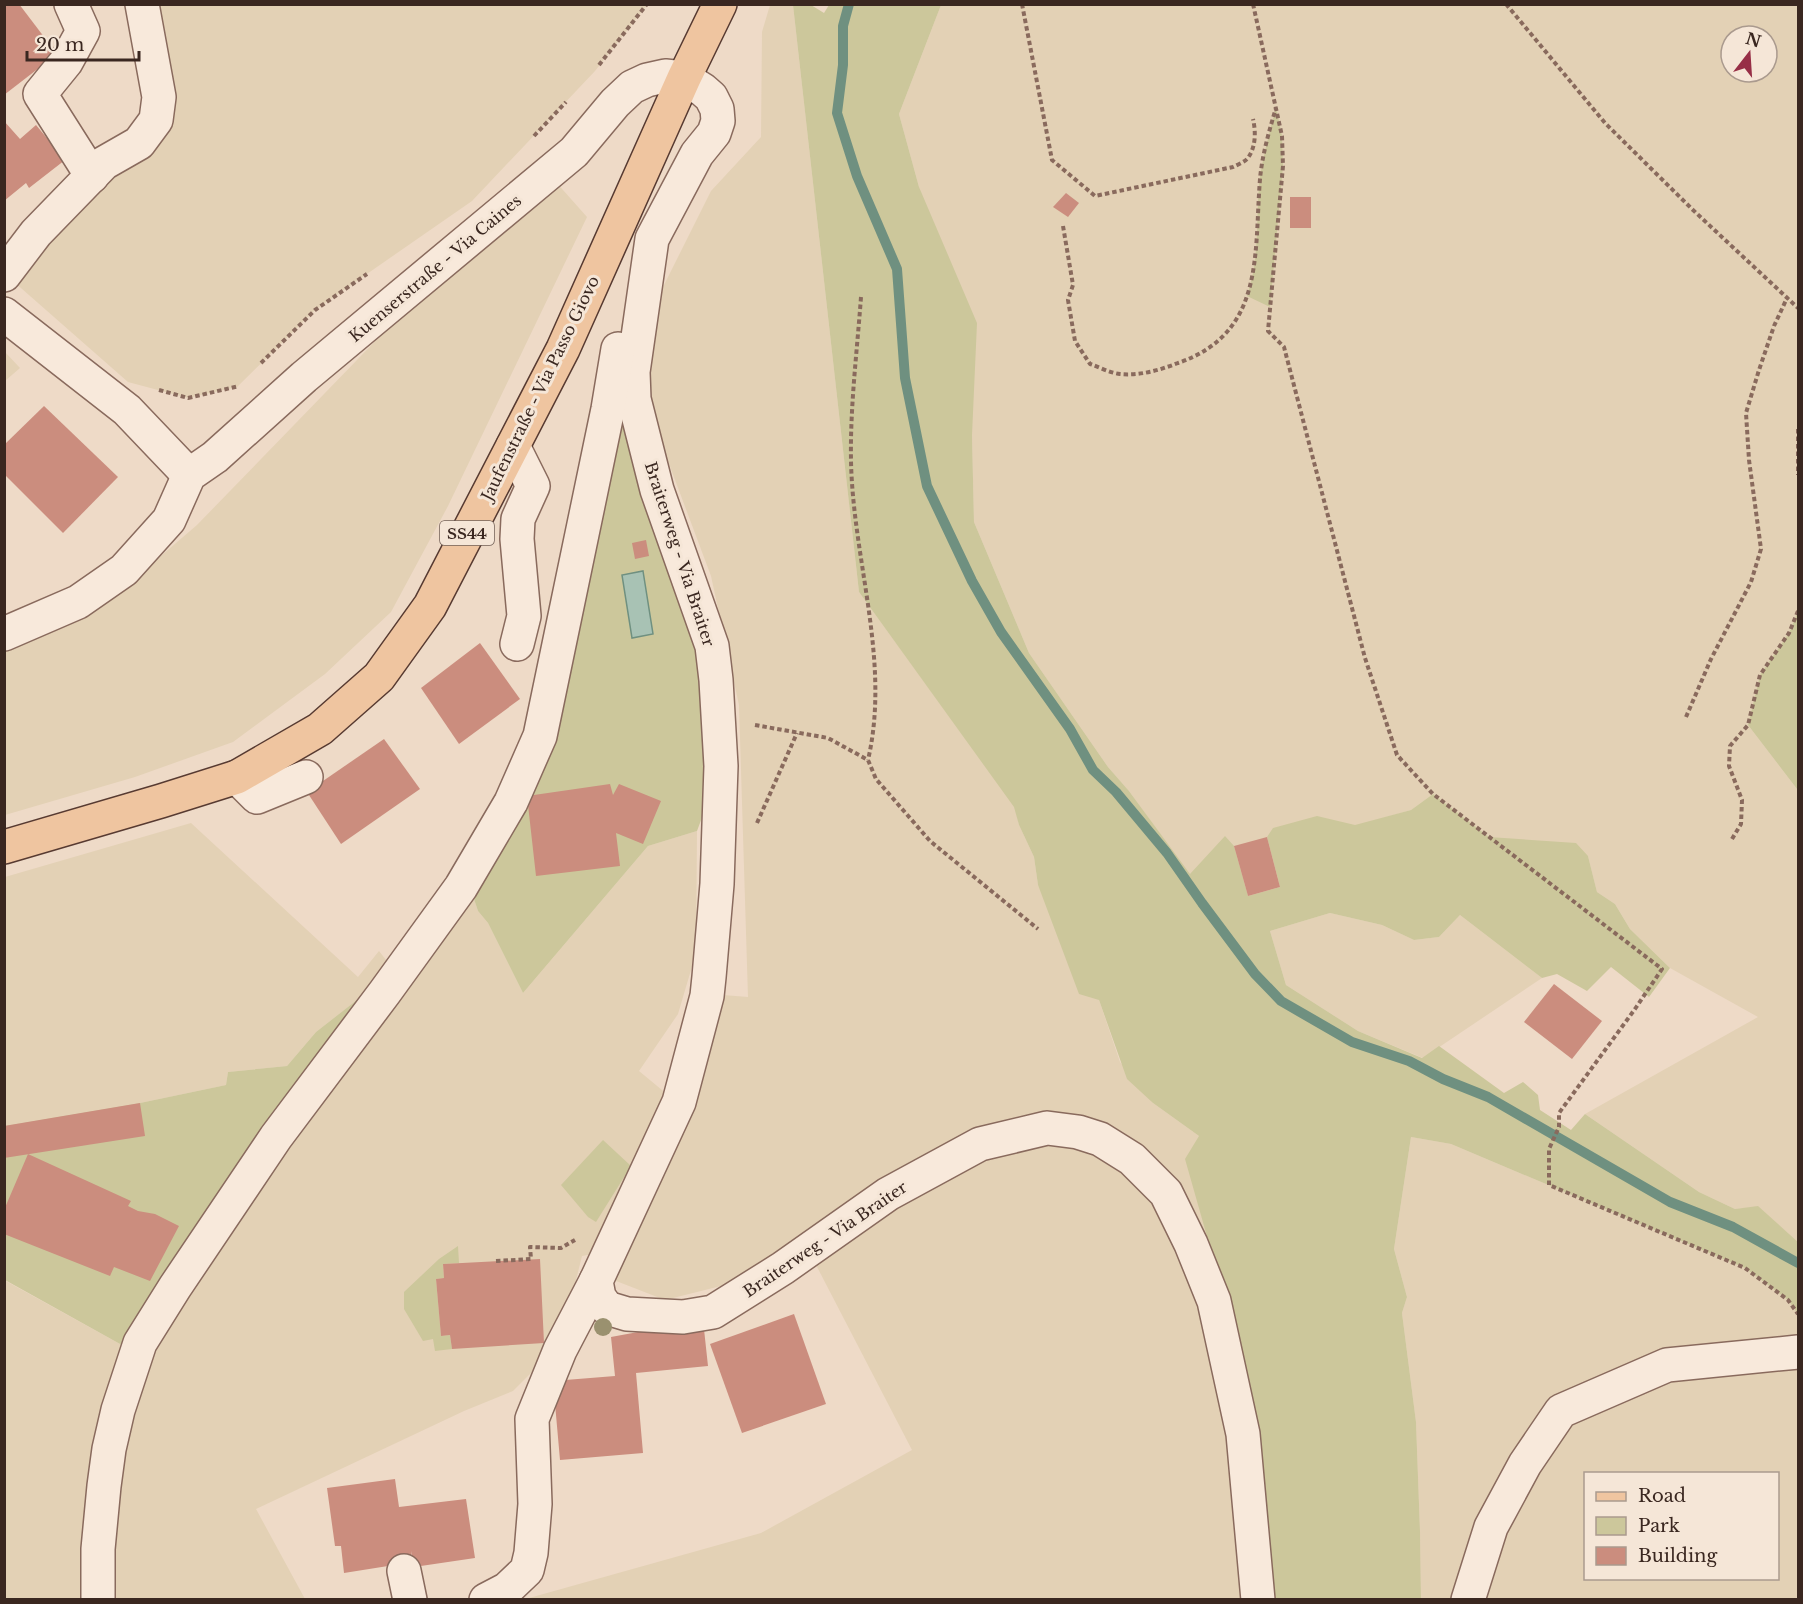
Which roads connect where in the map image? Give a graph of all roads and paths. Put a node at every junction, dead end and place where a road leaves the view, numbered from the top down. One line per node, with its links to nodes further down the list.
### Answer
1 (71, 4): 14 (street)
2 (142, 4): 14 (street)
3 (647, 4): 8 (path)
4 (720, 4): 9 (main road, Jaufenstraße - Via Passo Giovo / SS44)
5 (1022, 4): 12 (path)
6 (1253, 4): 11 (path)
7 (1506, 4): 20 (path)
8 (595, 71)
9 (684, 78): 16 (street, Braiterweg - Via Braiter); 27 (main road, Jaufenstraße - Via Passo Giovo / SS44); 28 (street, Kuenserstraße - Via Caines)
10 (570, 97): 13 (path)
11 (1276, 107): 15 (path); 44 (path)
12 (1253, 119)
13 (529, 141)
14 (92, 176): 18 (street)
15 (1063, 226)
16 (652, 239): 34 (street, Braiterweg - Via Braiter); 46 (street, Braiterweg - Via Braiter)
17 (374, 269): 23 (path)
18 (4, 275)
19 (861, 297): 35 (path)
20 (1787, 298): 21 (path); 33 (path)
21 (1798, 308)
22 (4, 314): 28 (street)
23 (261, 364)
24 (245, 379): 25 (path)
25 (148, 387)
26 (1798, 429): 29 (path)
27 (513, 446): 32 (street); 36 (main road, Jaufenstraße - Via Passo Giovo / SS44)
28 (189, 475): 31 (street)
29 (1798, 475)
30 (1798, 611): 38 (path)
31 (4, 634)
32 (518, 644)
33 (1686, 717)
34 (719, 719): 35 (path); 43 (street, Braiterweg - Via Braiter)
35 (868, 760): 40 (path)
36 (237, 777): 37 (street); 39 (main road, Jaufenstraße - Via Passo Giovo / SS44)
37 (306, 777)
38 (1732, 839)
39 (4, 847)
40 (1038, 929)
41 (530, 1247): 42 (path)
42 (496, 1261)
43 (596, 1281): 47 (street, Braiterweg - Via Braiter); 48 (street, Braiterweg - Via Braiter)
44 (1798, 1314)
45 (1798, 1352): 49 (street)
46 (98, 1599)
47 (486, 1599)
48 (1258, 1599)
49 (1468, 1599)

